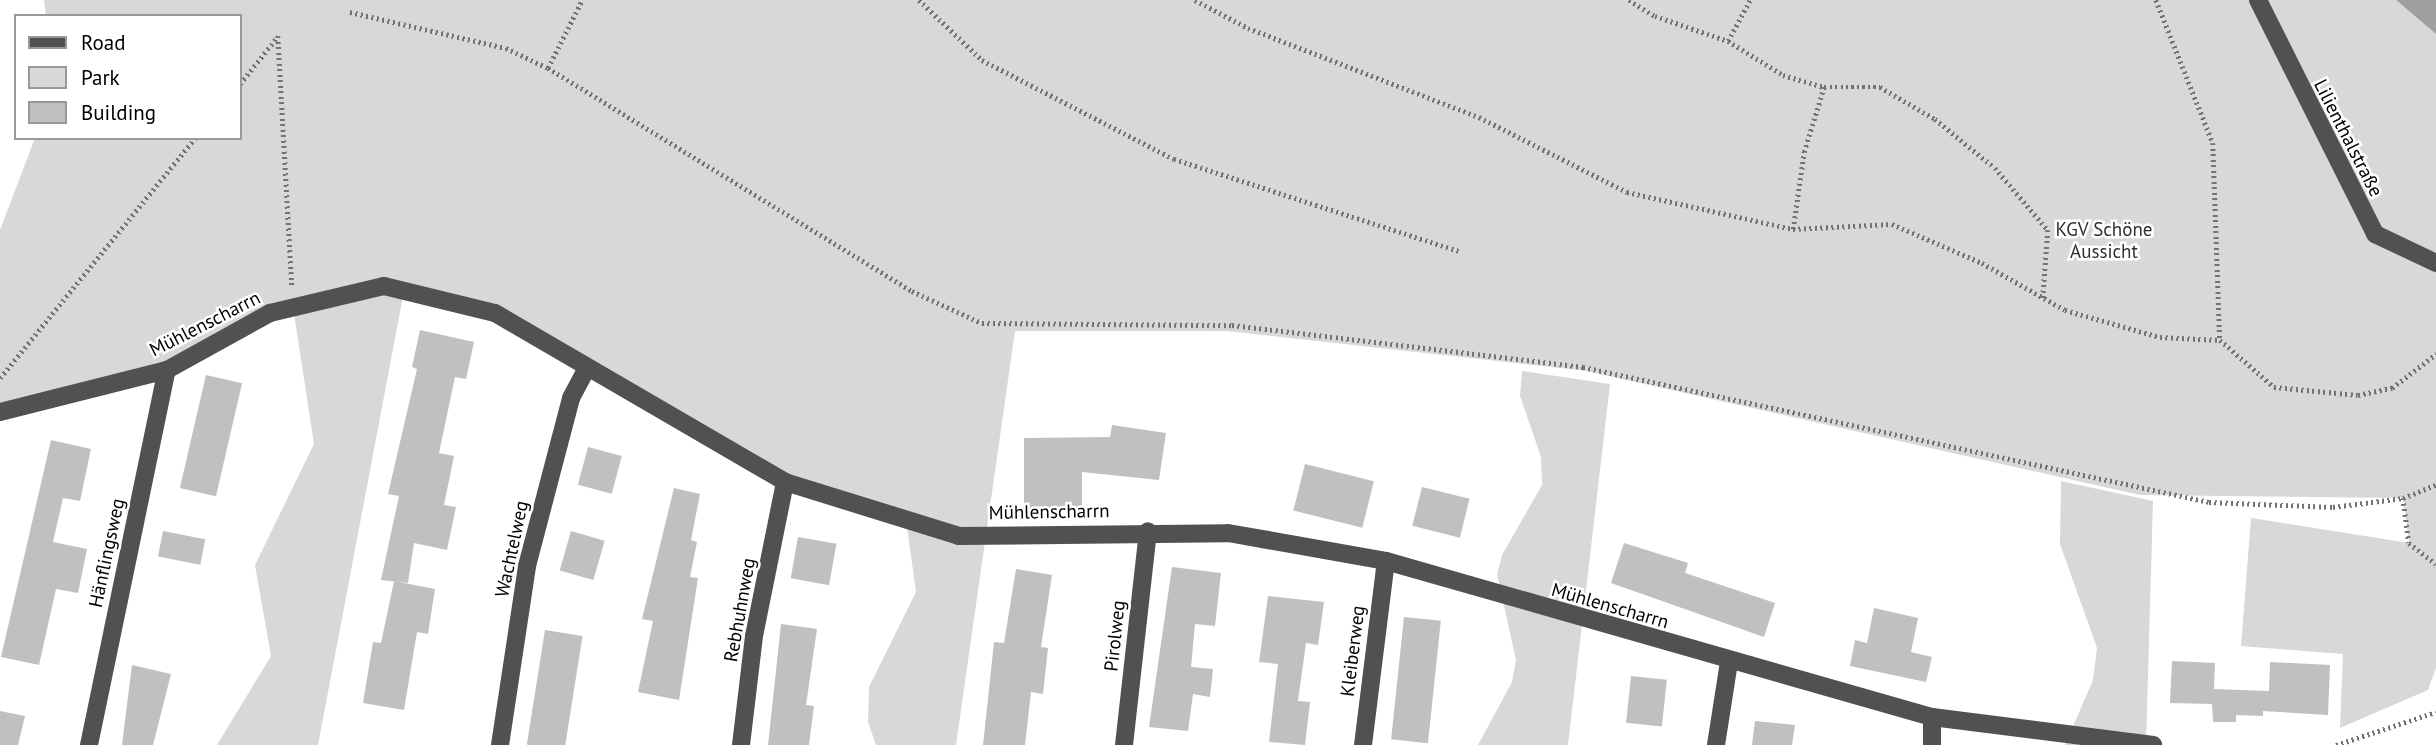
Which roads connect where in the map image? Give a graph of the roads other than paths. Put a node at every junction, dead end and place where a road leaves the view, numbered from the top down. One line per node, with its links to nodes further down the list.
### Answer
1 (2258, 0): 2 (street, Lilienthalstraße)
2 (2436, 263)
3 (587, 368): 4 (street, Mühlenscharrn); 6 (street, Mühlenscharrn); 12 (street, Wachtelweg)
4 (167, 370): 5 (street, Mühlenscharrn); 11 (street, Hänflingsweg)
5 (0, 412)
6 (785, 482): 7 (street, Mühlenscharrn); 13 (street, Rebhuhnweg)
7 (1148, 531): 8 (street, Mühlenscharrn); 14 (street, Pirolweg)
8 (1386, 561): 9 (street, Mühlenscharrn); 15 (street, Kleiberweg)
9 (1729, 662): 10 (street, Mühlenscharrn); 16 (street)
10 (1932, 717): 17 (street); 18 (street, Mühlenscharrn)
11 (89, 745)
12 (500, 745)
13 (741, 745)
14 (1124, 745)
15 (1363, 745)
16 (1716, 745)
17 (1932, 745)
18 (2153, 745)

